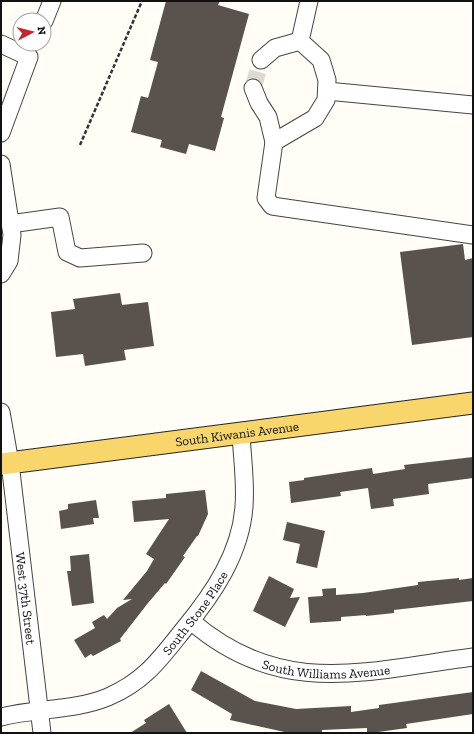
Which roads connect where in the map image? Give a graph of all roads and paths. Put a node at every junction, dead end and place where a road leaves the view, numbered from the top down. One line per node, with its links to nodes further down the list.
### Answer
1 (52, 1): 4 (street)
2 (142, 1): 15 (path)
3 (309, 1): 5 (street)
4 (48, 12)
5 (300, 41): 9 (street); 11 (street)
6 (1, 44): 7 (street)
7 (12, 46)
8 (31, 52): 13 (street)
9 (261, 60)
10 (254, 88): 14 (street)
11 (327, 91): 12 (street); 14 (street)
12 (473, 105)
13 (1, 133)
14 (274, 142): 18 (street)
15 (80, 145)
16 (1, 164): 17 (street)
17 (10, 224): 19 (street); 20 (street)
18 (473, 235)
19 (143, 253)
20 (1, 274)
21 (473, 403): 23 (main road, South Kiwanis Avenue)
22 (1, 412): 24 (street, West 37th Street)
23 (241, 433): 24 (main road, South Kiwanis Avenue); 25 (street, South Stone Place)
24 (5, 464): 27 (street, West 37th Street)
25 (191, 621): 26 (street, South Williams Avenue); 27 (street, South Stone Place)
26 (473, 656)
27 (40, 712): 28 (street); 29 (street, West 37th Street)
28 (1, 717)
29 (42, 733)

